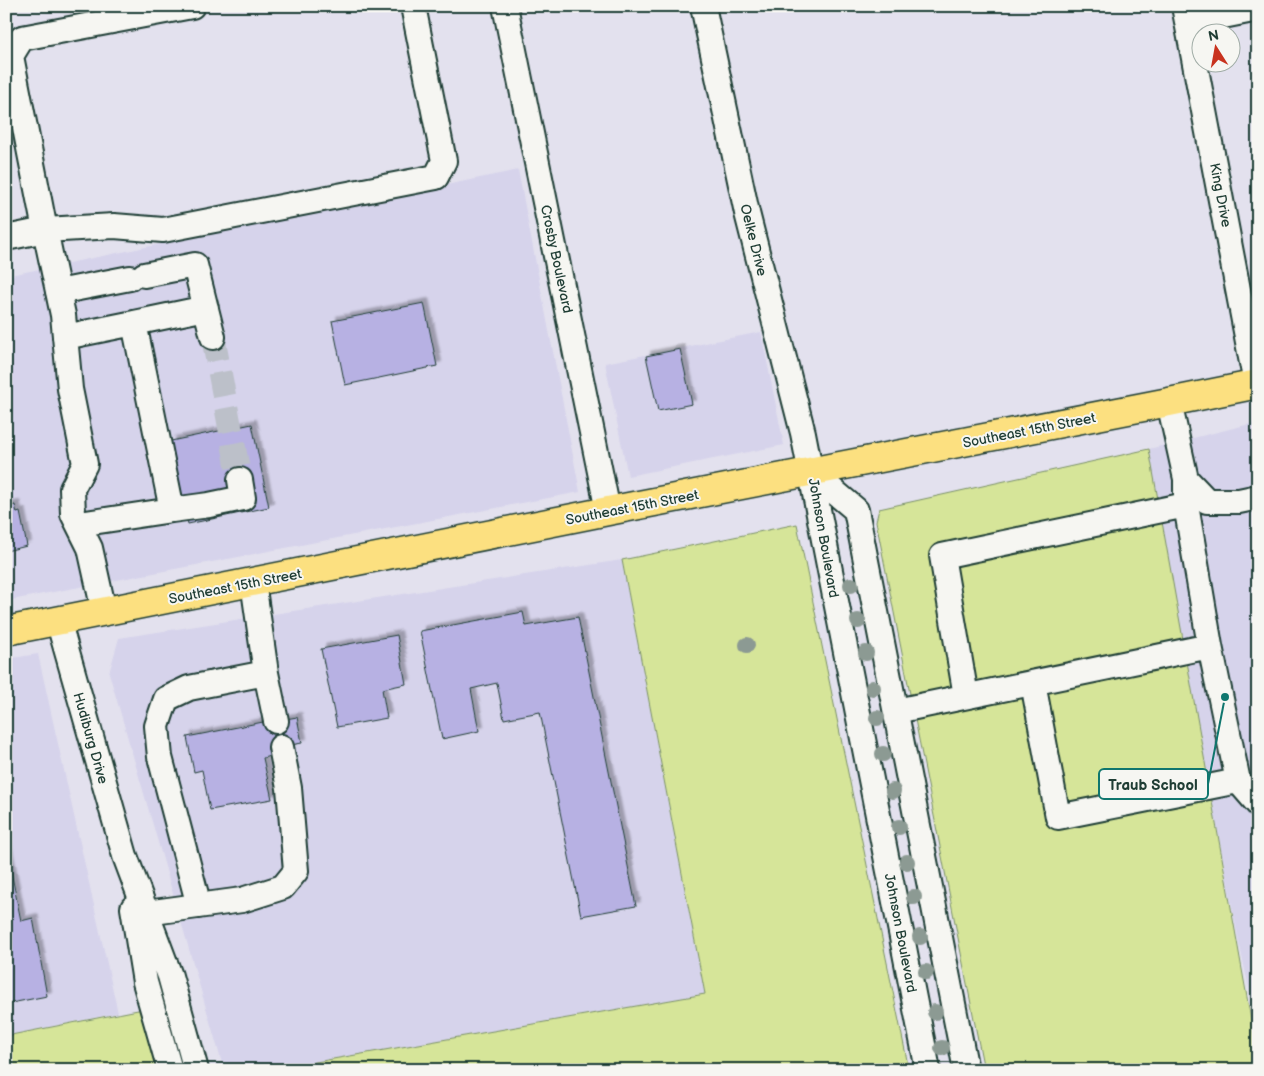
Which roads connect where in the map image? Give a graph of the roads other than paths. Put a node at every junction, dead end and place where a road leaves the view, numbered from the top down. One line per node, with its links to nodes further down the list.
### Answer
1 (192, 6): 7 (street)
2 (413, 6): 7 (street)
3 (505, 6): 22 (street, Crosby Boulevard)
4 (703, 6): 16 (street, Oelke Drive)
5 (1258, 9): 6 (street)
6 (1186, 15): 14 (street, King Drive)
7 (45, 230): 8 (street); 9 (street)
8 (6, 238)
9 (58, 292): 10 (street); 12 (street)
10 (206, 308): 11 (street); 13 (street)
11 (134, 323): 12 (street); 21 (street)
12 (65, 337): 23 (street)
13 (213, 337)
14 (1257, 384): 15 (main road, Southeast 15th Street)
15 (1169, 402): 16 (main road, Southeast 15th Street); 17 (street)
16 (811, 472): 22 (main road, Southeast 15th Street); 32 (street, Johnson Boulevard); 42 (street, Johnson Boulevard)
17 (1186, 479): 19 (street); 20 (street)
18 (240, 480): 21 (street)
19 (1258, 497)
20 (1186, 505): 28 (street); 31 (street)
21 (172, 510): 23 (street)
22 (608, 511): 24 (main road, Southeast 15th Street)
23 (79, 524): 25 (street)
24 (253, 582): 25 (main road, Southeast 15th Street); 29 (street)
25 (104, 611): 26 (main road, Southeast 15th Street)
26 (58, 620): 27 (main road, Southeast 15th Street); 37 (street, Hudiburg Drive)
27 (6, 631)
28 (1210, 646): 30 (street); 35 (street)
29 (266, 673): 33 (street); 38 (street)
30 (1033, 683): 31 (street); 35 (street)
31 (966, 696): 32 (street)
32 (896, 711): 43 (street, Johnson Boulevard)
33 (276, 721)
34 (280, 747): 38 (street)
35 (1238, 781): 36 (street)
36 (1258, 804)
37 (125, 856): 39 (street, Hudiburg Drive); 40 (street, Hudiburg Drive)
38 (199, 906): 39 (street)
39 (146, 913): 41 (street, Hudiburg Drive)
40 (170, 1070)
41 (196, 1070)
42 (928, 1070)
43 (966, 1070)

